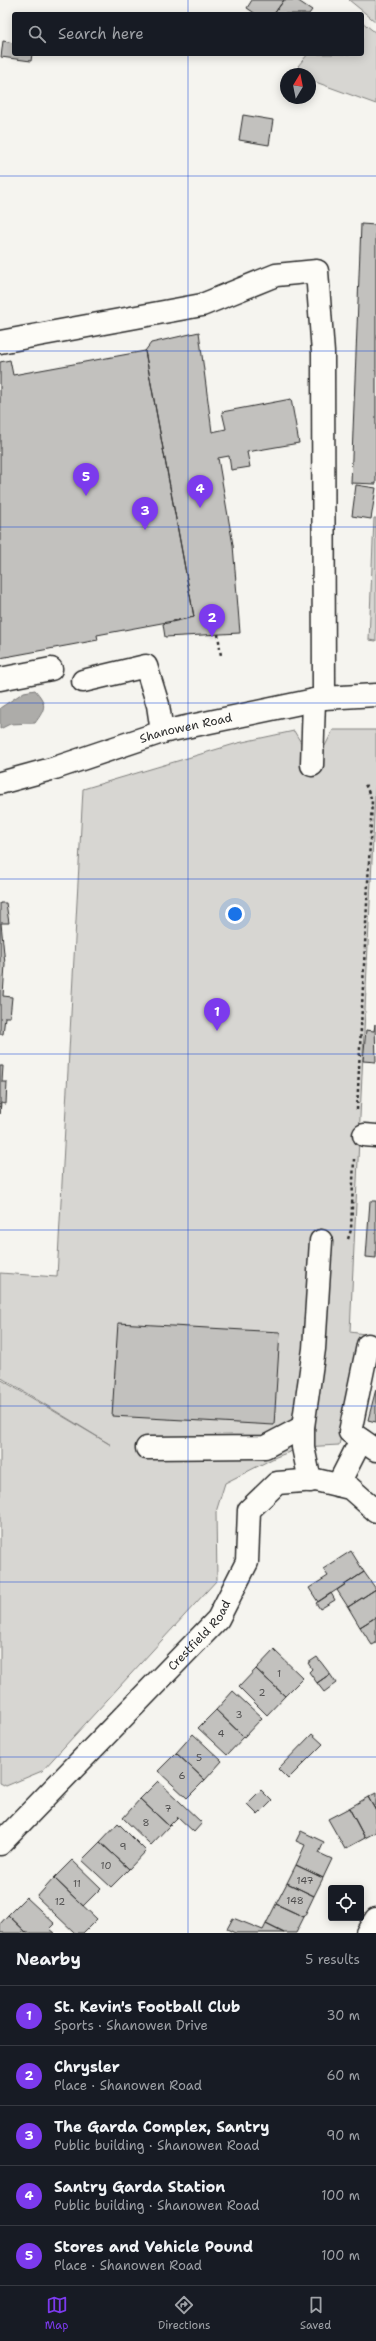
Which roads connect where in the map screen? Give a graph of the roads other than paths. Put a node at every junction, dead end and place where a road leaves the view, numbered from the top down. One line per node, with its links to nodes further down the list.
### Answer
1 (0, 342): 6 (street)
2 (51, 669): 3 (street)
3 (0, 679)
4 (83, 680): 7 (street)
5 (376, 695): 6 (street, Shanowen Road)
6 (319, 699): 7 (street, Shanowen Road); 8 (street)
7 (162, 732): 9 (street, Shanowen Road)
8 (312, 765)
9 (0, 783)
10 (321, 1241): 12 (street)
11 (368, 1345): 13 (street)
12 (303, 1427): 14 (street); 15 (street)
13 (368, 1445): 16 (street)
14 (147, 1448)
15 (310, 1481): 16 (street, Crestfield Road); 18 (street, Crestfield Road)
16 (338, 1485): 17 (street, Crestfield Road)
17 (376, 1511)
18 (3, 1833)
19 (376, 1919): 20 (street)
20 (367, 1933)

